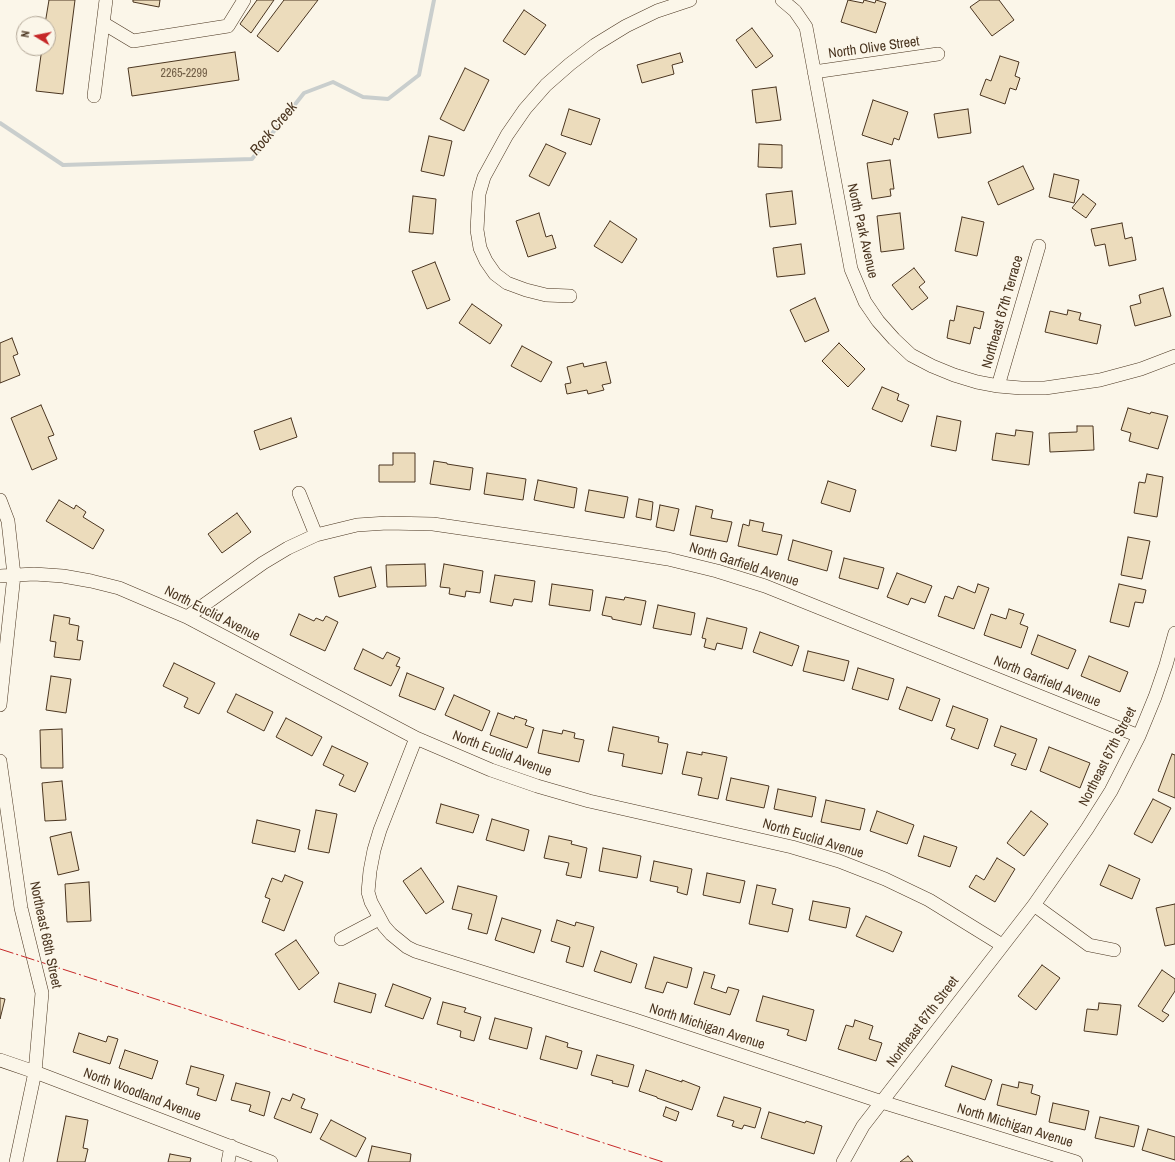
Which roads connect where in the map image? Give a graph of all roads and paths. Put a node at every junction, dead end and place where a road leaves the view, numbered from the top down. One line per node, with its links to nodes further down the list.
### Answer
1 (106, 0): 5 (street)
2 (244, 0): 5 (street)
3 (690, 0): 10 (street)
4 (782, 0): 7 (street, North Park Avenue)
5 (103, 23): 8 (street)
6 (938, 54): 7 (street, North Olive Street)
7 (814, 72): 12 (street, North Park Avenue)
8 (94, 96)
9 (1039, 246): 12 (street, Northeast 67th Terrace)
10 (570, 296)
11 (1175, 356): 12 (street, North Park Avenue)
12 (998, 386)
13 (300, 493): 15 (street)
14 (0, 500): 16 (street)
15 (316, 535): 18 (street, North Garfield Avenue); 21 (street, North Garfield Avenue)
16 (14, 575): 17 (street, North Euclid Avenue); 18 (street, North Euclid Avenue); 20 (street)
17 (0, 576)
18 (187, 617): 22 (street, North Euclid Avenue)
19 (1175, 633): 21 (street, Northeast 67th Street)
20 (0, 705)
21 (1139, 736): 25 (street, Northeast 67th Street)
22 (416, 738): 26 (street); 28 (street, North Euclid Avenue)
23 (0, 761): 24 (street, Northeast 68th Street)
24 (4, 825): 31 (street, Northeast 68th Street)
25 (1034, 904): 28 (street, Northeast 67th Street); 29 (street)
26 (379, 919): 27 (street); 32 (street, North Michigan Avenue)
27 (341, 939)
28 (1002, 945): 32 (street, Northeast 67th Street)
29 (1114, 950)
30 (0, 1060): 31 (street, North Woodland Avenue)
31 (35, 1072): 33 (street, North Woodland Avenue); 34 (street, Northeast 68th Street)
32 (882, 1102): 37 (street, Northeast 67th Street); 38 (street, North Michigan Avenue)
33 (231, 1146): 35 (street); 36 (street, North Woodland Avenue)
34 (16, 1162)
35 (228, 1162)
36 (271, 1162)
37 (843, 1162)
38 (1076, 1162)

